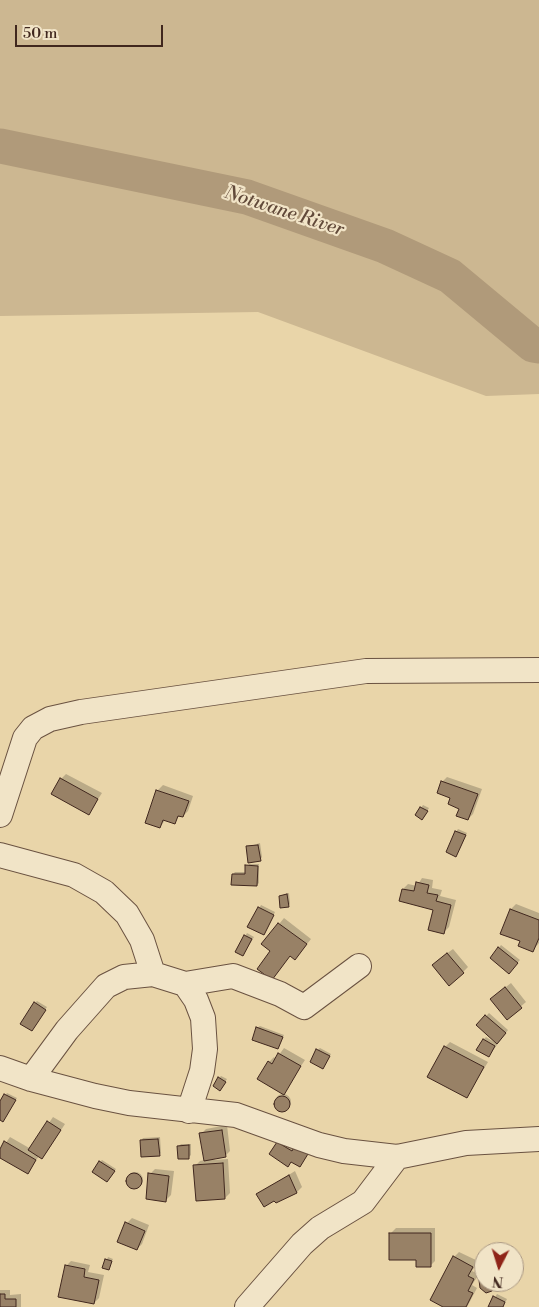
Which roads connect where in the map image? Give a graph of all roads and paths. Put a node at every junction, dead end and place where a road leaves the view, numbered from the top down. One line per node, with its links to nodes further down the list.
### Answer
1 (539, 670): 2 (street)
2 (0, 815)
3 (0, 855): 5 (street)
4 (359, 966): 6 (street)
5 (154, 974): 6 (street); 8 (street)
6 (185, 984): 9 (street)
7 (0, 1068): 8 (street)
8 (31, 1079): 9 (street)
9 (189, 1111): 11 (street)
10 (539, 1139): 11 (street)
11 (397, 1157): 12 (street)
12 (247, 1307)

